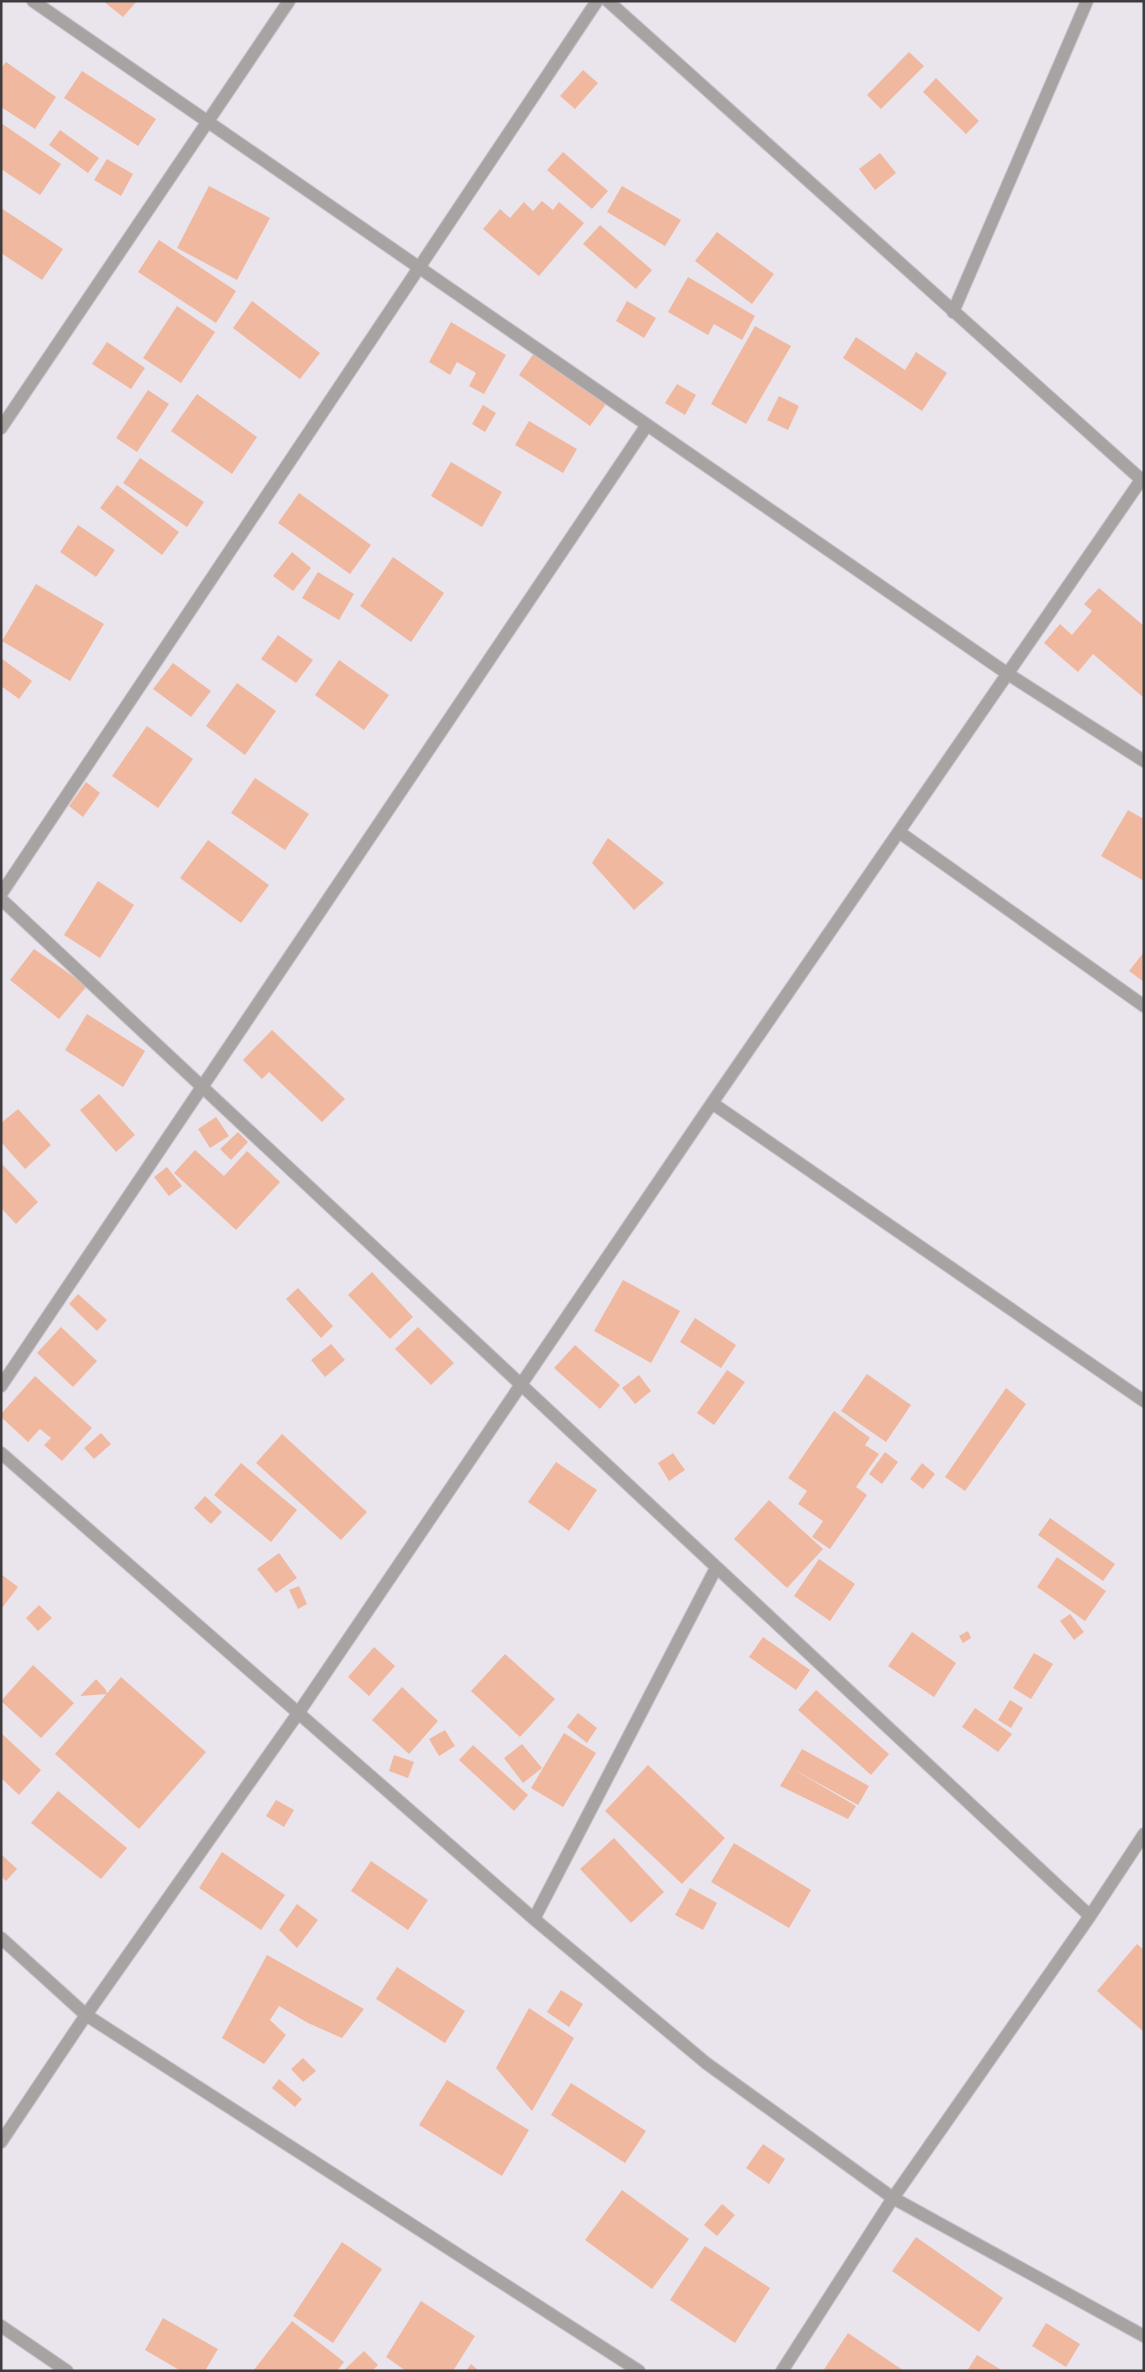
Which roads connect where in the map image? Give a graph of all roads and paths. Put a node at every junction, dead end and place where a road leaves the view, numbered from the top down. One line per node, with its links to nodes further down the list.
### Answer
1 (33, 1): 6 (street)
2 (288, 1): 6 (street)
3 (598, 1): 7 (street)
4 (608, 1): 8 (street)
5 (1087, 1): 8 (street)
6 (207, 122): 7 (street); 10 (street)
7 (419, 268): 9 (street); 15 (street)
8 (953, 312): 11 (street)
9 (647, 425): 12 (street); 18 (street)
10 (1, 428)
11 (1142, 481): 12 (street)
12 (1008, 674): 13 (street); 14 (street)
13 (1144, 761)
14 (900, 832): 17 (street); 19 (street)
15 (1, 894)
16 (1, 899): 18 (street)
17 (1144, 1006)
18 (201, 1087): 20 (street); 21 (street)
19 (712, 1103): 21 (street); 22 (street)
20 (1, 1386)
21 (521, 1387): 24 (street); 25 (street)
22 (1144, 1400)
23 (1, 1453): 25 (street)
24 (716, 1568): 27 (street); 28 (street)
25 (299, 1712): 28 (street); 30 (street)
26 (1144, 1834): 27 (street)
27 (1090, 1916): 32 (street)
28 (534, 1919): 32 (street)
29 (1, 1938): 30 (street)
30 (86, 2015): 31 (street); 36 (street)
31 (1, 2142)
32 (892, 2198): 34 (street); 37 (street)
33 (1, 2326): 35 (street)
34 (1142, 2332)
35 (67, 2371)
36 (639, 2371)
37 (782, 2371)

